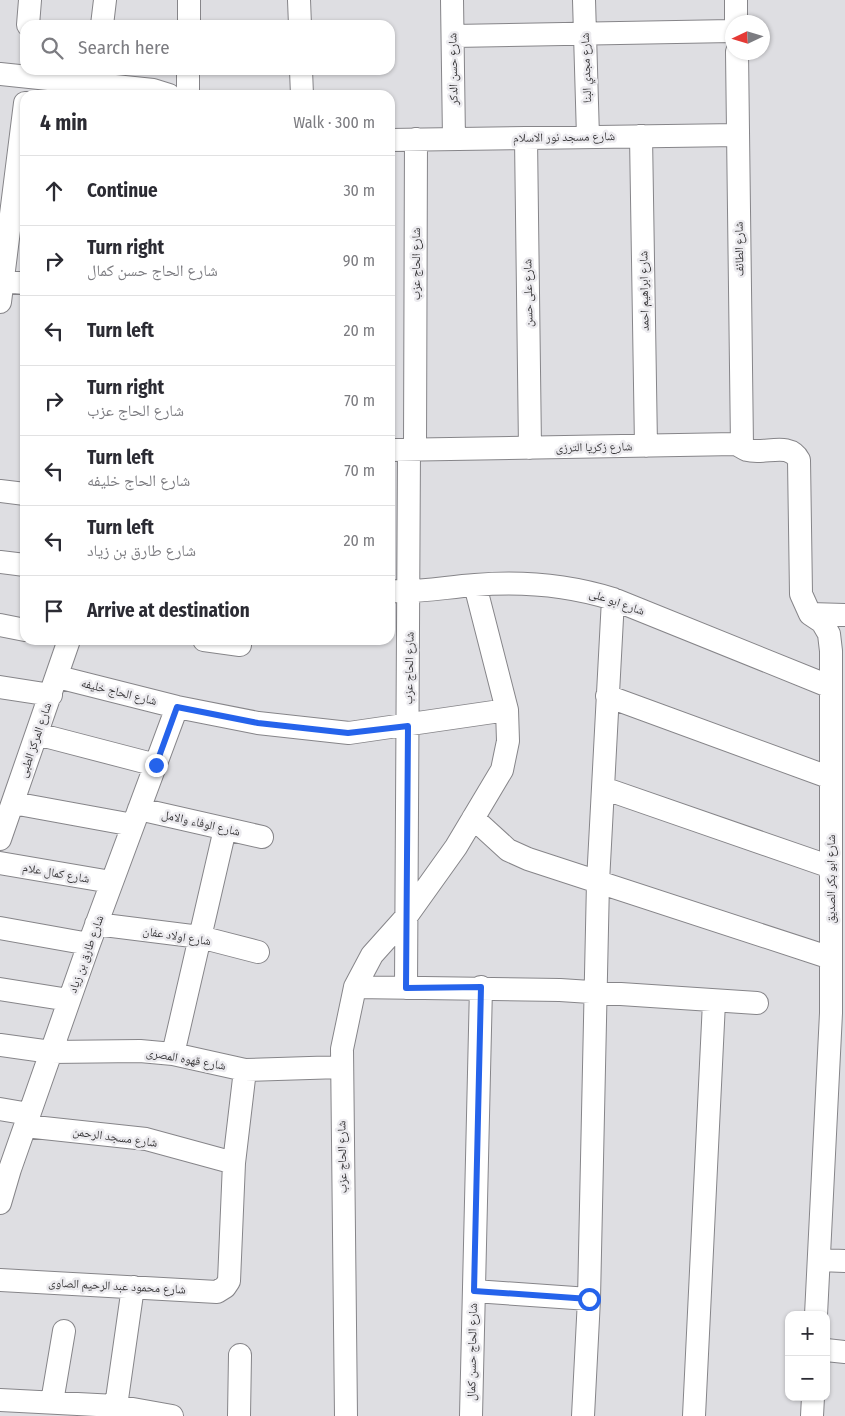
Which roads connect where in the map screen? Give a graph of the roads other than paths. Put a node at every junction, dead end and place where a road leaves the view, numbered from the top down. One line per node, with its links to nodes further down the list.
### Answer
1 (30, 0): 9 (street)
2 (105, 0): 10 (street)
3 (189, 0): 11 (street)
4 (299, 0): 12 (street)
5 (452, 0): 15 (street, شارع حسن الدكر)
6 (584, 0): 14 (street, شارع مجدي البنا)
7 (736, 0): 8 (street)
8 (736, 15)
9 (28, 20)
10 (103, 20)
11 (189, 20)
12 (300, 20)
13 (725, 30): 14 (street)
14 (585, 33): 15 (street); 27 (street, شارع مجدي البنا)
15 (453, 36): 29 (street, شارع حسن الدكر)
16 (737, 60): 25 (street, شارع الطائف)
17 (0, 74): 20 (street)
18 (188, 75): 23 (street)
19 (301, 75): 24 (street)
20 (27, 81): 21 (street)
21 (96, 83): 22 (street)
22 (153, 90)
23 (188, 90)
24 (302, 90)
25 (738, 135): 26 (street, شارع مسجد نور الاسلام); 35 (street, شارع الطائف)
26 (641, 136): 27 (street, شارع مسجد نور الاسلام); 34 (street, شارع ابراهيم احمد)
27 (588, 137): 28 (street, شارع مسجد نور الاسلام)
28 (526, 138): 29 (street, شارع مسجد نور الاسلام); 36 (street, شارع على حسن)
29 (454, 139): 31 (street, شارع مسجد نور الاسلام)
30 (395, 140): 31 (street, شارع مسجد نور الاسلام)
31 (416, 140): 37 (street, شارع الحاج عزب)
32 (20, 154): 33 (street)
33 (7, 287)
34 (646, 446): 35 (street, شارع زكريا الترزى); 36 (street, شارع زكريا الترزى)
35 (742, 446): 38 (street, شارع زكريا الترزى)
36 (530, 448): 37 (street, شارع زكريا الترزى)
37 (405, 449): 44 (street, شارع الحاج عزب)
38 (795, 454): 46 (street, شارع ابو بكر الصديق)
39 (0, 491): 40 (street)
40 (20, 493)
41 (0, 562): 42 (street)
42 (20, 564)
43 (475, 585): 44 (street, شارع ابو على); 45 (street, شارع ابو على); 56 (street, شارع الحاج عزب)
44 (400, 591): 58 (street, شارع الحاج عزب)
45 (613, 599): 53 (street, شارع ابو على); 54 (street)
46 (810, 614): 47 (street); 53 (street, شارع ابو بكر الصديق)
47 (845, 615)
48 (0, 625): 49 (street)
49 (20, 629)
50 (67, 645): 51 (street, شارع المركز الطبى)
51 (54, 686): 52 (street, شارع الحاج خليفه); 55 (street, شارع الحاج خليفه); 59 (street, شارع المركز الطبى)
52 (0, 687)
53 (831, 688): 57 (street, شارع ابو بكر الصديق)
54 (608, 696): 61 (street); 62 (street)
55 (177, 707): 58 (street, شارع الحاج خليفه); 60 (street, شارع طارق بن زياد)
56 (507, 710): 58 (street, شارع الحاج خليفه); 65 (street, شارع الحاج عزب)
57 (838, 723): 61 (street, شارع ابو بكر الصديق)
58 (408, 726): 73 (street, شارع الحاج عزب)
59 (37, 734): 60 (street); 63 (street, شارع المركز الطبى)
60 (156, 765): 64 (street, شارع طارق بن زياد)
61 (831, 778): 70 (street, شارع ابو بكر الصديق)
62 (603, 788): 70 (street); 72 (street)
63 (12, 804): 64 (street, شارع الوفاء والامل); 67 (street, شارع المركز الطبى)
64 (136, 817): 66 (street, شارع الوفاء والامل); 71 (street, شارع طارق بن زياد)
65 (473, 818): 72 (street); 73 (street, شارع الحاج عزب)
66 (225, 829): 68 (street, شارع الوفاء والامل); 76 (street)
67 (1, 836)
68 (262, 837)
69 (0, 863): 71 (street, شارع كمال علام)
70 (831, 867): 77 (street, شارع ابو بكر الصديق)
71 (112, 882): 75 (street, شارع طارق بن زياد)
72 (598, 882): 77 (street); 83 (street)
73 (406, 917): 79 (street, شارع الحاج عزب); 81 (street, شارع الحاج عزب)
74 (0, 928): 75 (street, شارع اولاد عفان)
75 (92, 934): 76 (street, شارع اولاد عفان); 84 (street, شارع طارق بن زياد)
76 (200, 937): 78 (street, شارع اولاد عفان); 90 (street)
77 (836, 948): 87 (street, شارع ابو بكر الصديق)
78 (258, 952)
79 (355, 987): 81 (street); 91 (street, شارع الحاج عزب)
80 (481, 987): 81 (street); 83 (street); 103 (street, شارع الحاج حسن كمال)
81 (406, 988)
82 (0, 989): 84 (street)
83 (596, 993): 85 (street); 104 (street)
84 (69, 1000): 89 (street, شارع طارق بن زياد)
85 (714, 1002): 86 (street); 119 (street)
86 (757, 1003)
87 (837, 1044): 95 (street, شارع ابو بكر الصديق)
88 (0, 1045): 89 (street, شارع قهوه المصرى)
89 (51, 1052): 90 (street, شارع قهوه المصرى); 94 (street, شارع طارق بن زياد)
90 (173, 1054): 92 (street, شارع قهوه المصرى)
91 (341, 1067): 92 (street, شارع قهوه المصرى); 116 (street, شارع الحاج عزب)
92 (245, 1070): 96 (street)
93 (0, 1108): 94 (street, شارع مسجد الرحمن)
94 (27, 1120): 96 (street, شارع مسجد الرحمن); 97 (street, شارع طارق بن زياد)
95 (835, 1154): 99 (street, شارع ابو بكر الصديق)
96 (234, 1163): 102 (street, شارع محمود عبد الرحيم الصاوى)
97 (5, 1169): 98 (street, شارع طارق بن زياد)
98 (0, 1203)
99 (819, 1260): 100 (street); 105 (street, شارع ابو بكر الصديق)
100 (845, 1261)
101 (0, 1280): 102 (street, شارع محمود عبد الرحيم الصاوى)
102 (133, 1287): 112 (street)
103 (474, 1291): 104 (street); 117 (street, شارع الحاج حسن كمال)
104 (589, 1299): 118 (street)
105 (816, 1311)
106 (64, 1331): 113 (street)
107 (830, 1350): 108 (street)
108 (845, 1352)
109 (240, 1355): 115 (street)
110 (0, 1400): 113 (street)
111 (813, 1401): 120 (street)
112 (116, 1406): 113 (street); 114 (street)
113 (43, 1407)
114 (172, 1416)
115 (239, 1416)
116 (346, 1416)
117 (471, 1416)
118 (583, 1416)
119 (694, 1416)
120 (812, 1416)

